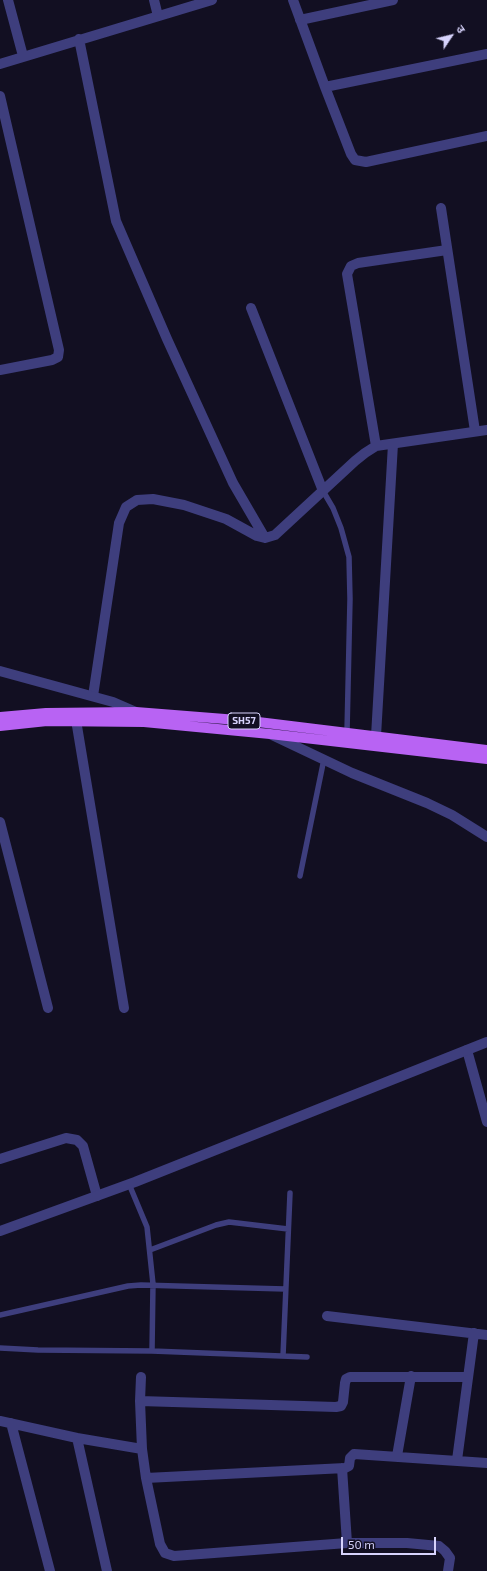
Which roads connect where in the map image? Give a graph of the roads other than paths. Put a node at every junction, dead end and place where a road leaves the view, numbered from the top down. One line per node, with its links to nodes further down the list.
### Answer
1 (8, 0): 10 (street)
2 (154, 0): 6 (street)
3 (212, 0): 6 (street)
4 (293, 0): 7 (street)
5 (393, 0): 7 (street)
6 (158, 16): 8 (street)
7 (300, 20): 12 (street)
8 (79, 39): 10 (street); 24 (street)
9 (487, 54): 12 (street)
10 (23, 56): 11 (street)
11 (0, 64)
12 (325, 87): 14 (street)
13 (0, 96): 18 (street)
14 (487, 136)
15 (440, 208): 16 (street)
16 (447, 250): 20 (street); 22 (street)
17 (251, 308): 23 (street)
18 (0, 370)
19 (487, 430): 20 (street)
20 (475, 431): 21 (street)
21 (393, 444): 22 (street); 34 (street)
22 (376, 446): 23 (street)
23 (323, 491): 24 (street); 32 (lane)
24 (265, 538): 26 (street)
25 (0, 670): 26 (street)
26 (93, 696): 27 (street)
27 (136, 712): 28 (main road, SH57); 30 (street); 32 (main road, SH57)
28 (0, 717)
29 (76, 720): 30 (main road, SH57); 31 (main road, SH57); 42 (street)
30 (144, 722): 33 (main road, SH57)
31 (0, 726)
32 (347, 732): 34 (main road, SH57)
33 (270, 734): 36 (street); 37 (main road, SH57)
34 (376, 736): 35 (main road, SH57)
35 (487, 750)
36 (324, 759): 39 (street); 40 (lane)
37 (487, 759)
38 (0, 822): 41 (street)
39 (487, 837)
40 (300, 876)
41 (48, 1008)
42 (124, 1008)
43 (487, 1042): 44 (street)
44 (468, 1050): 45 (street); 47 (street)
45 (487, 1122)
46 (0, 1159): 49 (street)
47 (129, 1184): 49 (street); 52 (lane)
48 (290, 1193): 50 (lane)
49 (97, 1196): 51 (street)
50 (288, 1229): 52 (lane); 54 (lane)
51 (0, 1231)
52 (150, 1250): 53 (lane)
53 (153, 1284): 54 (lane); 55 (lane); 60 (lane)
54 (285, 1289): 61 (lane)
55 (0, 1315)
56 (327, 1316): 57 (street)
57 (474, 1333): 58 (street); 65 (street)
58 (487, 1335)
59 (0, 1348): 60 (lane)
60 (152, 1351): 61 (lane)
61 (283, 1356): 62 (lane)
62 (307, 1357)
63 (411, 1376): 65 (street); 66 (street); 71 (street)
64 (141, 1377): 66 (street)
65 (468, 1377): 72 (street)
66 (140, 1401): 70 (street)
67 (0, 1421): 68 (street)
68 (11, 1423): 69 (street); 77 (street)
69 (77, 1438): 70 (street); 78 (street)
70 (142, 1449): 75 (street)
71 (397, 1456): 72 (street); 74 (street)
72 (457, 1460): 73 (street)
73 (487, 1463)
74 (342, 1468): 75 (street); 76 (street)
75 (146, 1478): 76 (street)
76 (347, 1543): 79 (street)
77 (50, 1571)
78 (107, 1571)
79 (448, 1571)

